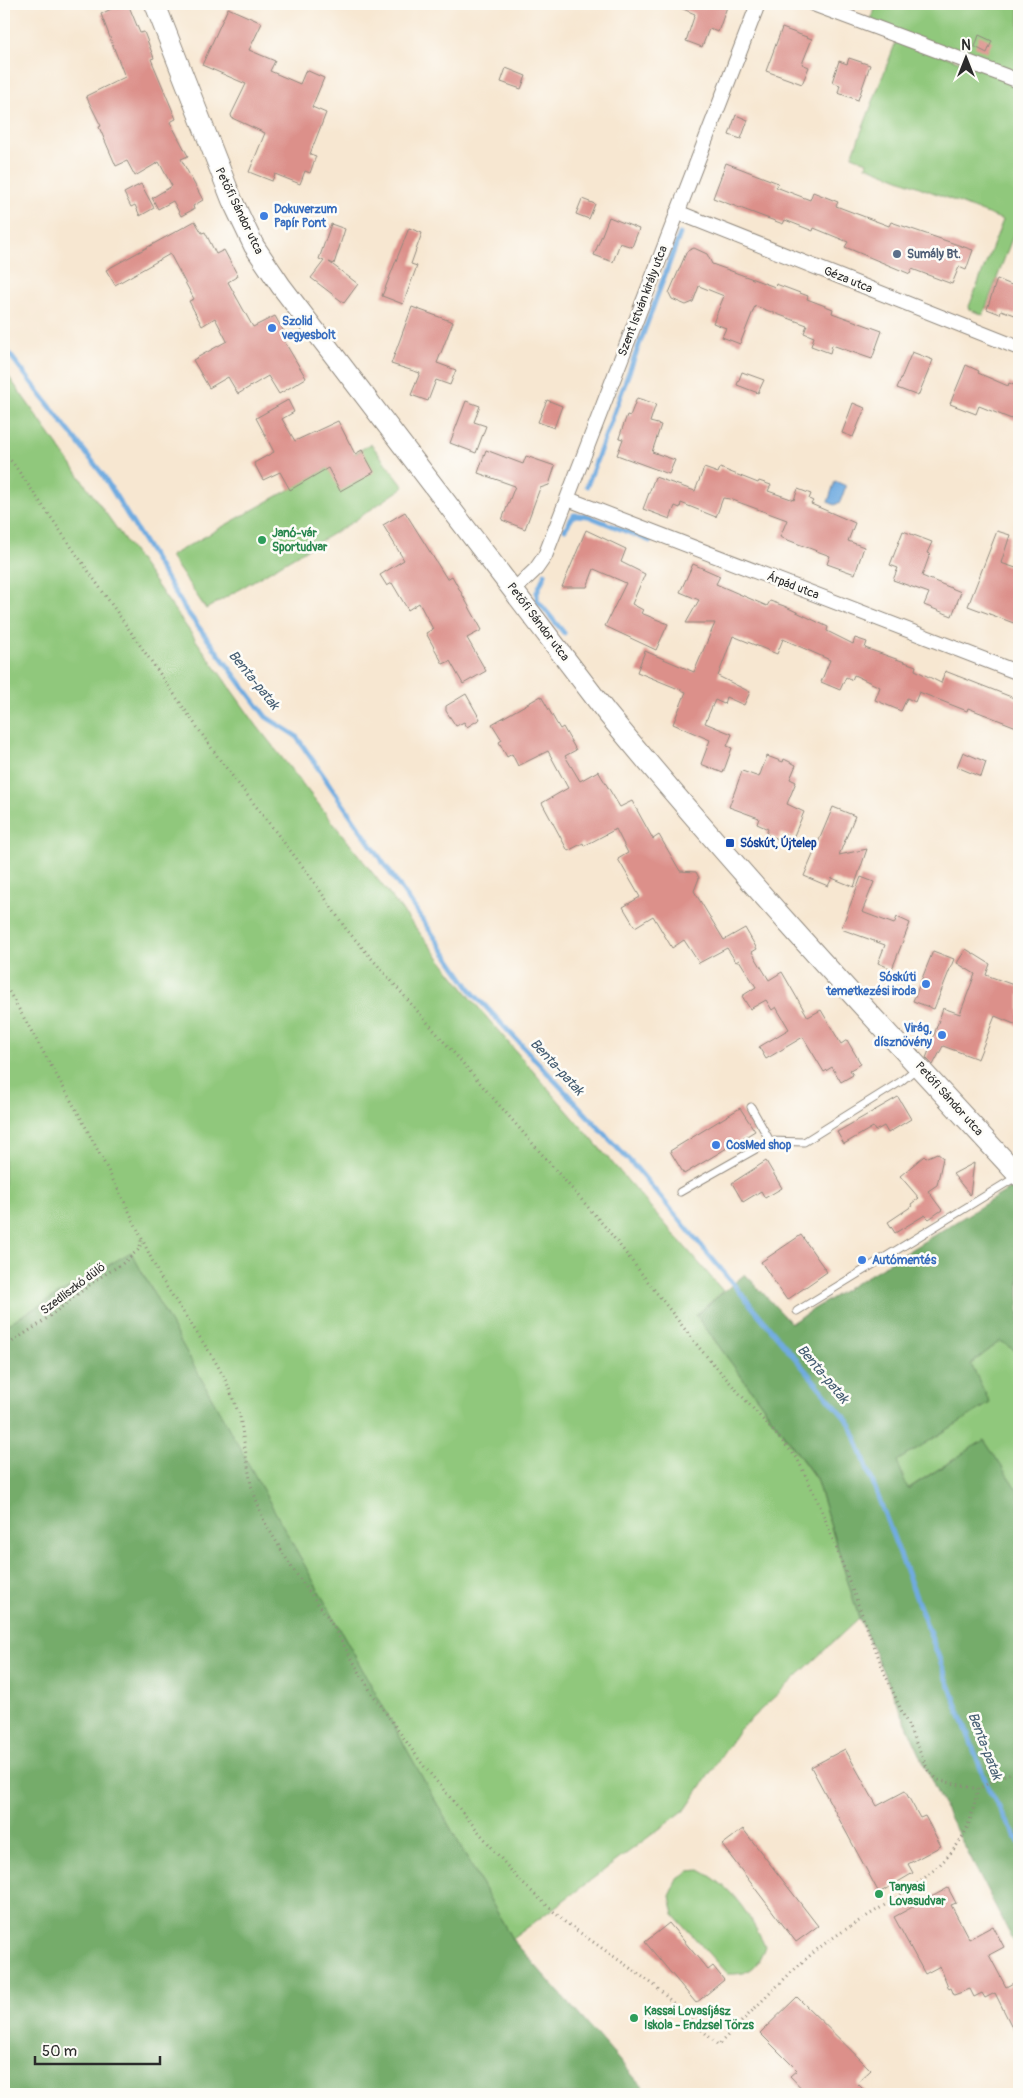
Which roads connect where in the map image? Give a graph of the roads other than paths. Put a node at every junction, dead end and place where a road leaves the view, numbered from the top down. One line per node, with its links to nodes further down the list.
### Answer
1 (155, 4): 8 (main road, Petőfi Sándor utca)
2 (758, 4): 5 (street, Szent István király utca)
3 (813, 4): 4 (street)
4 (1019, 81)
5 (678, 212): 6 (street, Géza utca); 7 (street, Szent István király utca)
6 (1019, 348)
7 (568, 500): 8 (street, Szent István király utca); 9 (street, Árpád utca)
8 (514, 590): 10 (main road, Petőfi Sándor utca)
9 (1019, 673)
10 (920, 1066): 12 (lane); 13 (main road, Petőfi Sándor utca)
11 (751, 1107): 12 (lane)
12 (770, 1141): 14 (lane)
13 (1019, 1175): 15 (lane)
14 (680, 1192)
15 (796, 1311)

